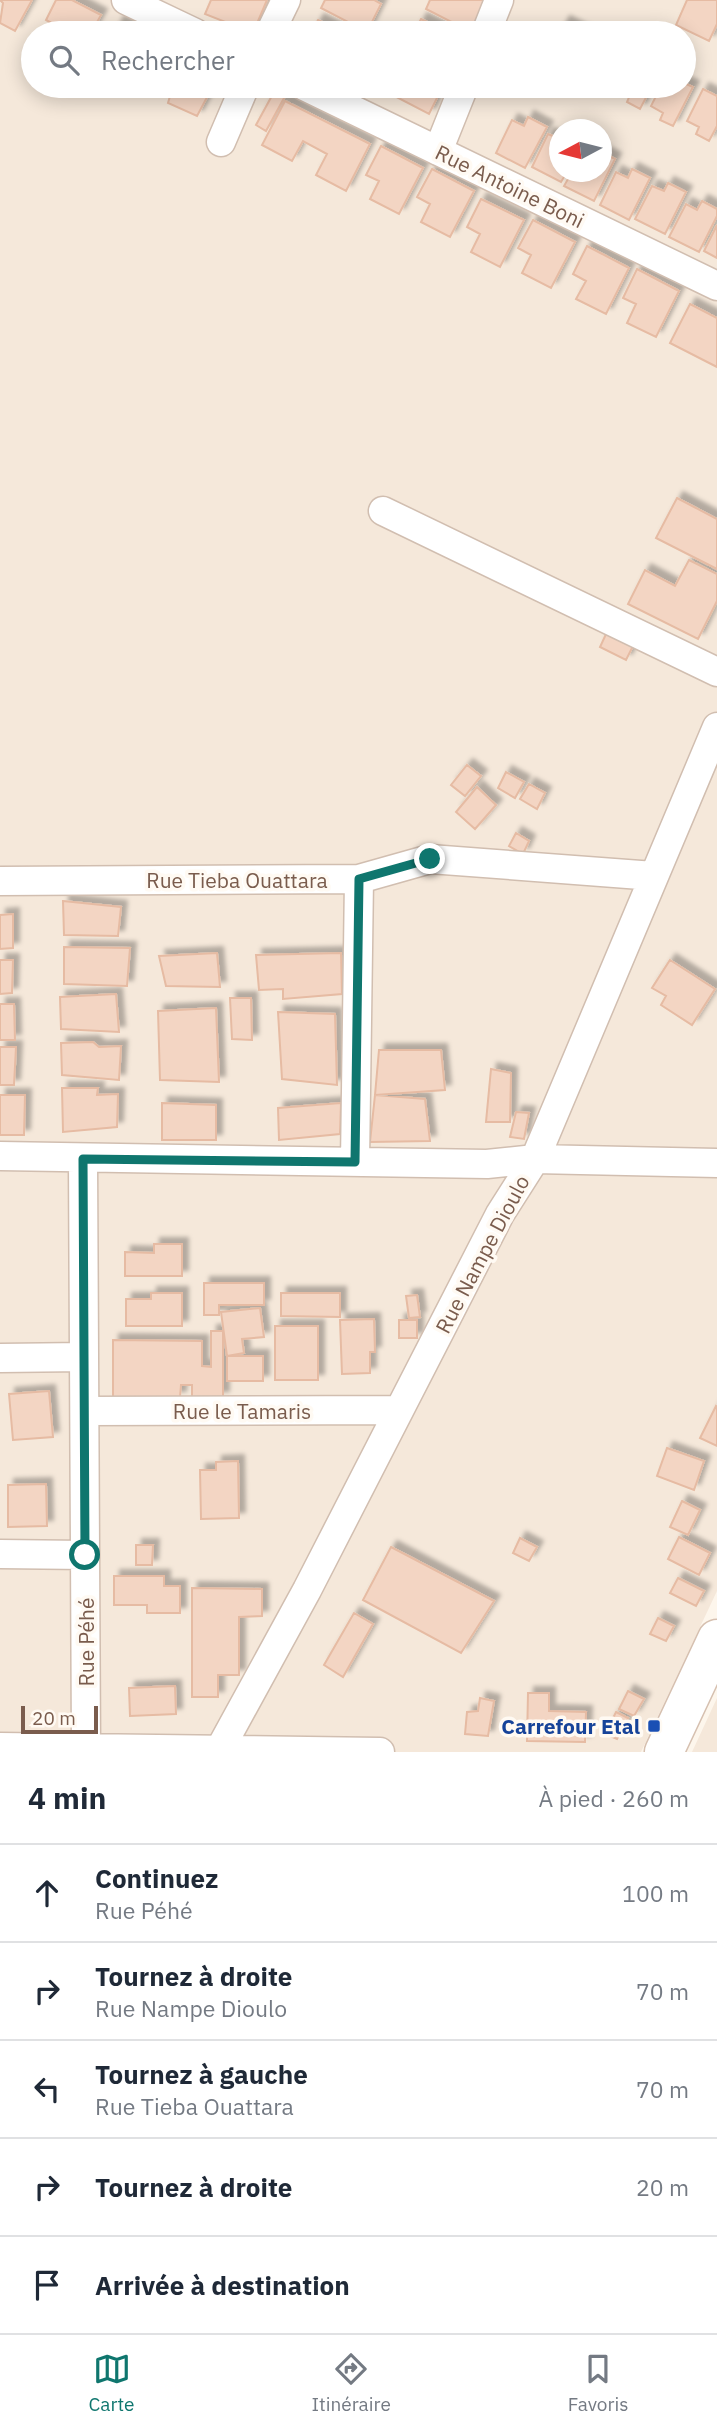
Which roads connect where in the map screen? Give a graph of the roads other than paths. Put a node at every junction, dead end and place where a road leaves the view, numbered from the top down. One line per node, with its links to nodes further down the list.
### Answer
1 (126, 0): 4 (street)
2 (286, 0): 5 (street)
3 (499, 0): 6 (street)
4 (170, 21)
5 (276, 21)
6 (491, 21)
7 (240, 98): 10 (street)
8 (329, 98): 11 (street, Rue Antoine Boni)
9 (459, 98): 11 (street)
10 (220, 142)
11 (438, 151): 12 (street, Rue Antoine Boni)
12 (717, 286)
13 (383, 512): 14 (street)
14 (717, 672)
15 (717, 727): 16 (street)
16 (654, 876): 17 (street); 20 (street)
17 (359, 879): 18 (street, Rue Tieba Ouattara); 22 (street, Rue Tieba Ouattara)
18 (0, 881)
19 (0, 1156): 21 (street, Rue Nampe Dioulo)
20 (535, 1158): 22 (street, Rue Nampe Dioulo); 23 (street); 26 (street, Rue Nampe Dioulo)
21 (83, 1159): 22 (street, Rue Nampe Dioulo); 24 (street, Rue Péhé)
22 (355, 1162)
23 (717, 1163)
24 (84, 1357): 25 (street); 27 (street, Rue Péhé)
25 (0, 1358)
26 (399, 1410): 27 (street, Rue le Tamaris); 33 (street, Rue Nampe Dioulo)
27 (85, 1411): 29 (street, Rue Péhé)
28 (0, 1554): 29 (street)
29 (85, 1555): 32 (street, Rue Péhé)
30 (715, 1647): 35 (street)
31 (0, 1747): 32 (street)
32 (86, 1747): 33 (street)
33 (220, 1749): 34 (street)
34 (380, 1752)
35 (664, 1752)

